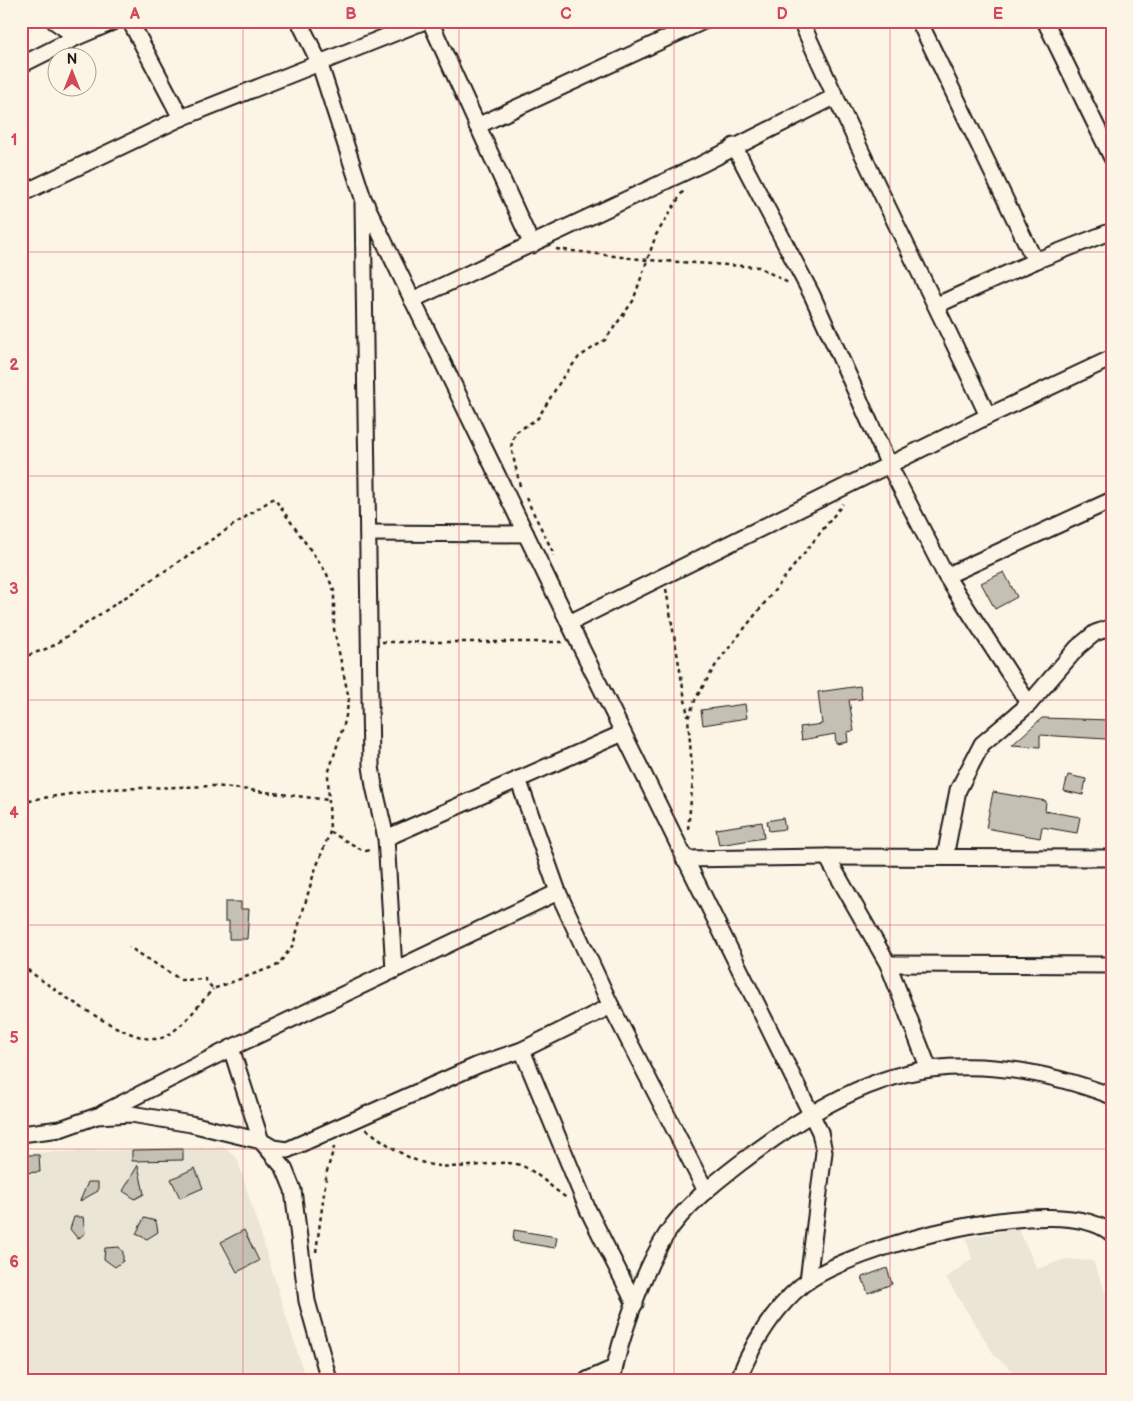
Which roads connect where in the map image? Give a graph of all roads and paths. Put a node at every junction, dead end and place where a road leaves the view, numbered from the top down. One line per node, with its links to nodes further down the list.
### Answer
1 (54, 21): 11 (street)
2 (115, 21): 11 (street)
3 (130, 21): 15 (street)
4 (299, 21): 12 (street)
5 (425, 21): 12 (street)
6 (430, 21): 16 (street)
7 (704, 21): 16 (street)
8 (801, 21): 14 (street)
9 (920, 21): 25 (street)
10 (1045, 21): 18 (street)
11 (77, 37): 13 (street)
12 (320, 62): 15 (street); 21 (street)
13 (21, 65)
14 (834, 97): 17 (street); 28 (street)
15 (182, 118): 20 (street)
16 (477, 126): 23 (street)
17 (734, 146): 23 (street); 26 (street)
18 (1112, 158)
19 (686, 186): 24 (path)
20 (21, 194)
21 (363, 198): 27 (street); 36 (street)
22 (1112, 230): 25 (street)
23 (532, 245): 24 (path); 27 (street)
24 (647, 260): 26 (path); 33 (path)
25 (1035, 261): 28 (street)
26 (812, 296): 31 (street)
27 (412, 300): 37 (street)
28 (937, 306): 30 (street)
29 (1112, 358): 30 (street)
30 (988, 416): 31 (street)
31 (890, 465): 32 (street); 38 (street)
32 (861, 481): 39 (street); 47 (path)
33 (520, 486)
34 (524, 495): 40 (path)
35 (1112, 500): 38 (street)
36 (368, 533): 37 (street); 43 (street)
37 (526, 534): 40 (street)
38 (946, 576): 46 (street)
39 (664, 578): 41 (street); 47 (path)
40 (548, 579): 41 (street)
41 (568, 624): 44 (street)
42 (1112, 627): 46 (street)
43 (371, 642): 44 (path); 54 (street)
44 (578, 642): 48 (street)
45 (21, 658): 50 (path)
46 (1029, 704): 56 (street)
47 (688, 718): 52 (path)
48 (623, 733): 49 (street); 58 (street)
49 (518, 779): 54 (street); 59 (street)
50 (329, 800): 51 (path); 53 (path)
51 (21, 804)
52 (688, 830)
53 (330, 832): 54 (path); 65 (path)
54 (386, 838): 64 (street)
55 (827, 857): 56 (street); 58 (street); 61 (street)
56 (945, 857): 57 (street)
57 (1112, 858)
58 (684, 859): 71 (street)
59 (558, 892): 64 (street); 66 (street)
60 (129, 947): 65 (path)
61 (888, 964): 63 (street); 69 (street)
62 (21, 965): 65 (path)
63 (1112, 965)
64 (394, 970): 67 (street)
65 (213, 989)
66 (611, 1006): 68 (street); 77 (street)
67 (231, 1048): 72 (street); 75 (street)
68 (522, 1050): 73 (street); 78 (street)
69 (929, 1069): 70 (street); 71 (street)
70 (1112, 1096)
71 (811, 1113): 77 (street); 81 (street)
72 (97, 1116): 74 (street); 75 (street)
73 (354, 1119): 75 (street); 78 (path)
74 (21, 1134)
75 (261, 1141): 80 (street)
76 (338, 1141): 80 (path)
77 (706, 1191): 82 (street)
78 (588, 1210): 82 (street)
79 (1112, 1234): 81 (street)
80 (304, 1275): 84 (street)
81 (808, 1281): 86 (street)
82 (635, 1304): 83 (street)
83 (613, 1374): 85 (street)
84 (329, 1380)
85 (588, 1380)
86 (738, 1380)

